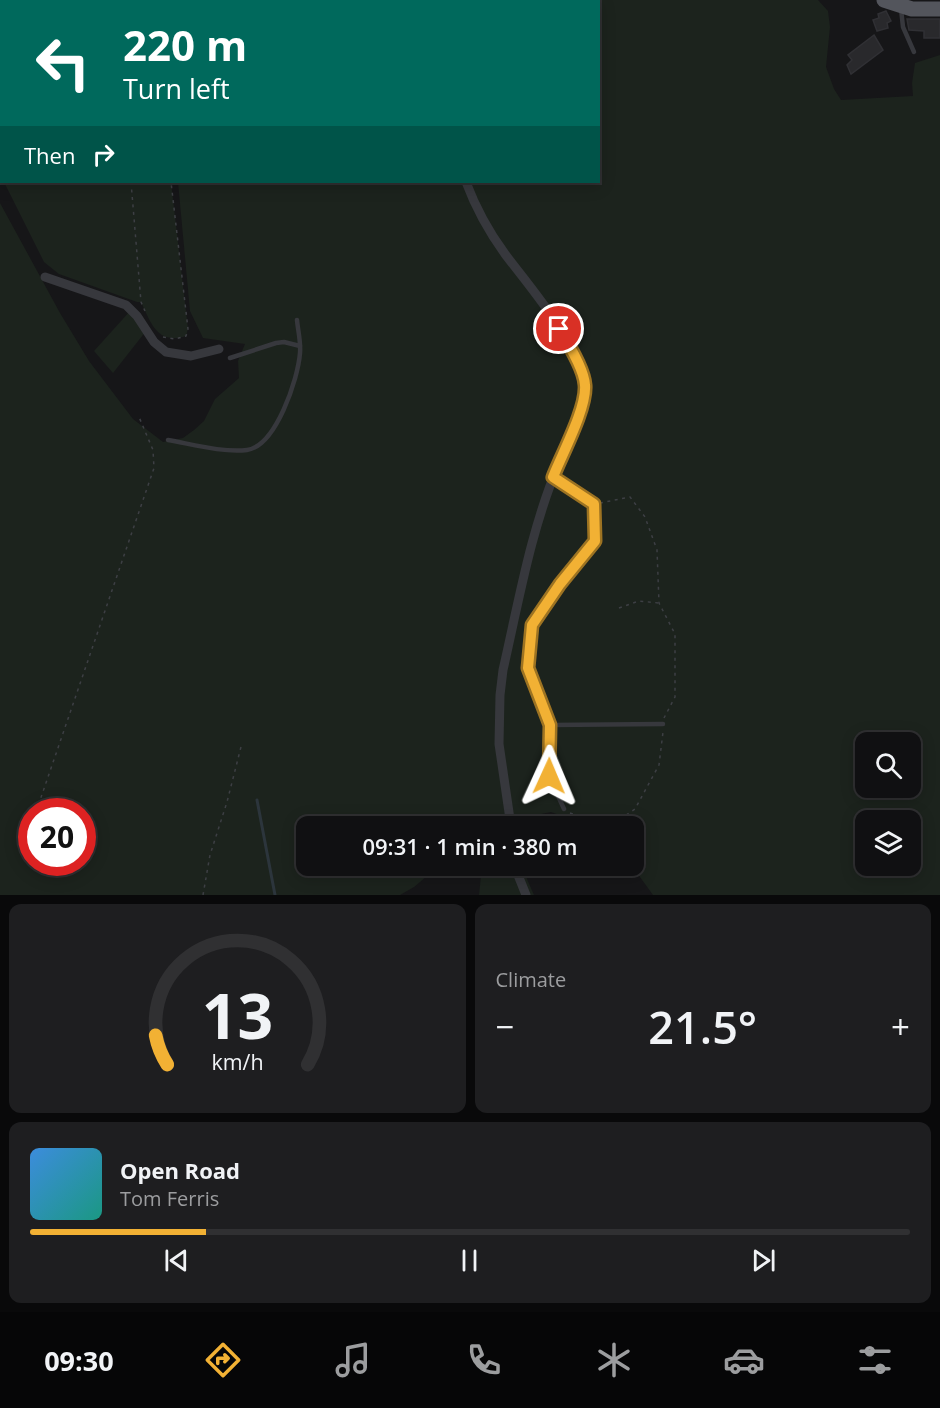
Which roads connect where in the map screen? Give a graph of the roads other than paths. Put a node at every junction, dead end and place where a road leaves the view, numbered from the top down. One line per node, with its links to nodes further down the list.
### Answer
1 (884, 0): 2 (main road)
2 (901, 7): 3 (main road); 4 (lane)
3 (940, 9)
4 (914, 52)
5 (466, 183): 12 (street)
6 (45, 277): 9 (street)
7 (297, 320): 8 (lane)
8 (300, 346): 10 (lane); 11 (lane)
9 (219, 349)
10 (230, 358)
11 (168, 440)
12 (553, 477): 14 (lane); 16 (street)
13 (663, 724): 14 (lane)
14 (550, 725): 15 (lane)
15 (564, 809)
16 (510, 816)
17 (518, 876): 18 (street)
18 (526, 895)

